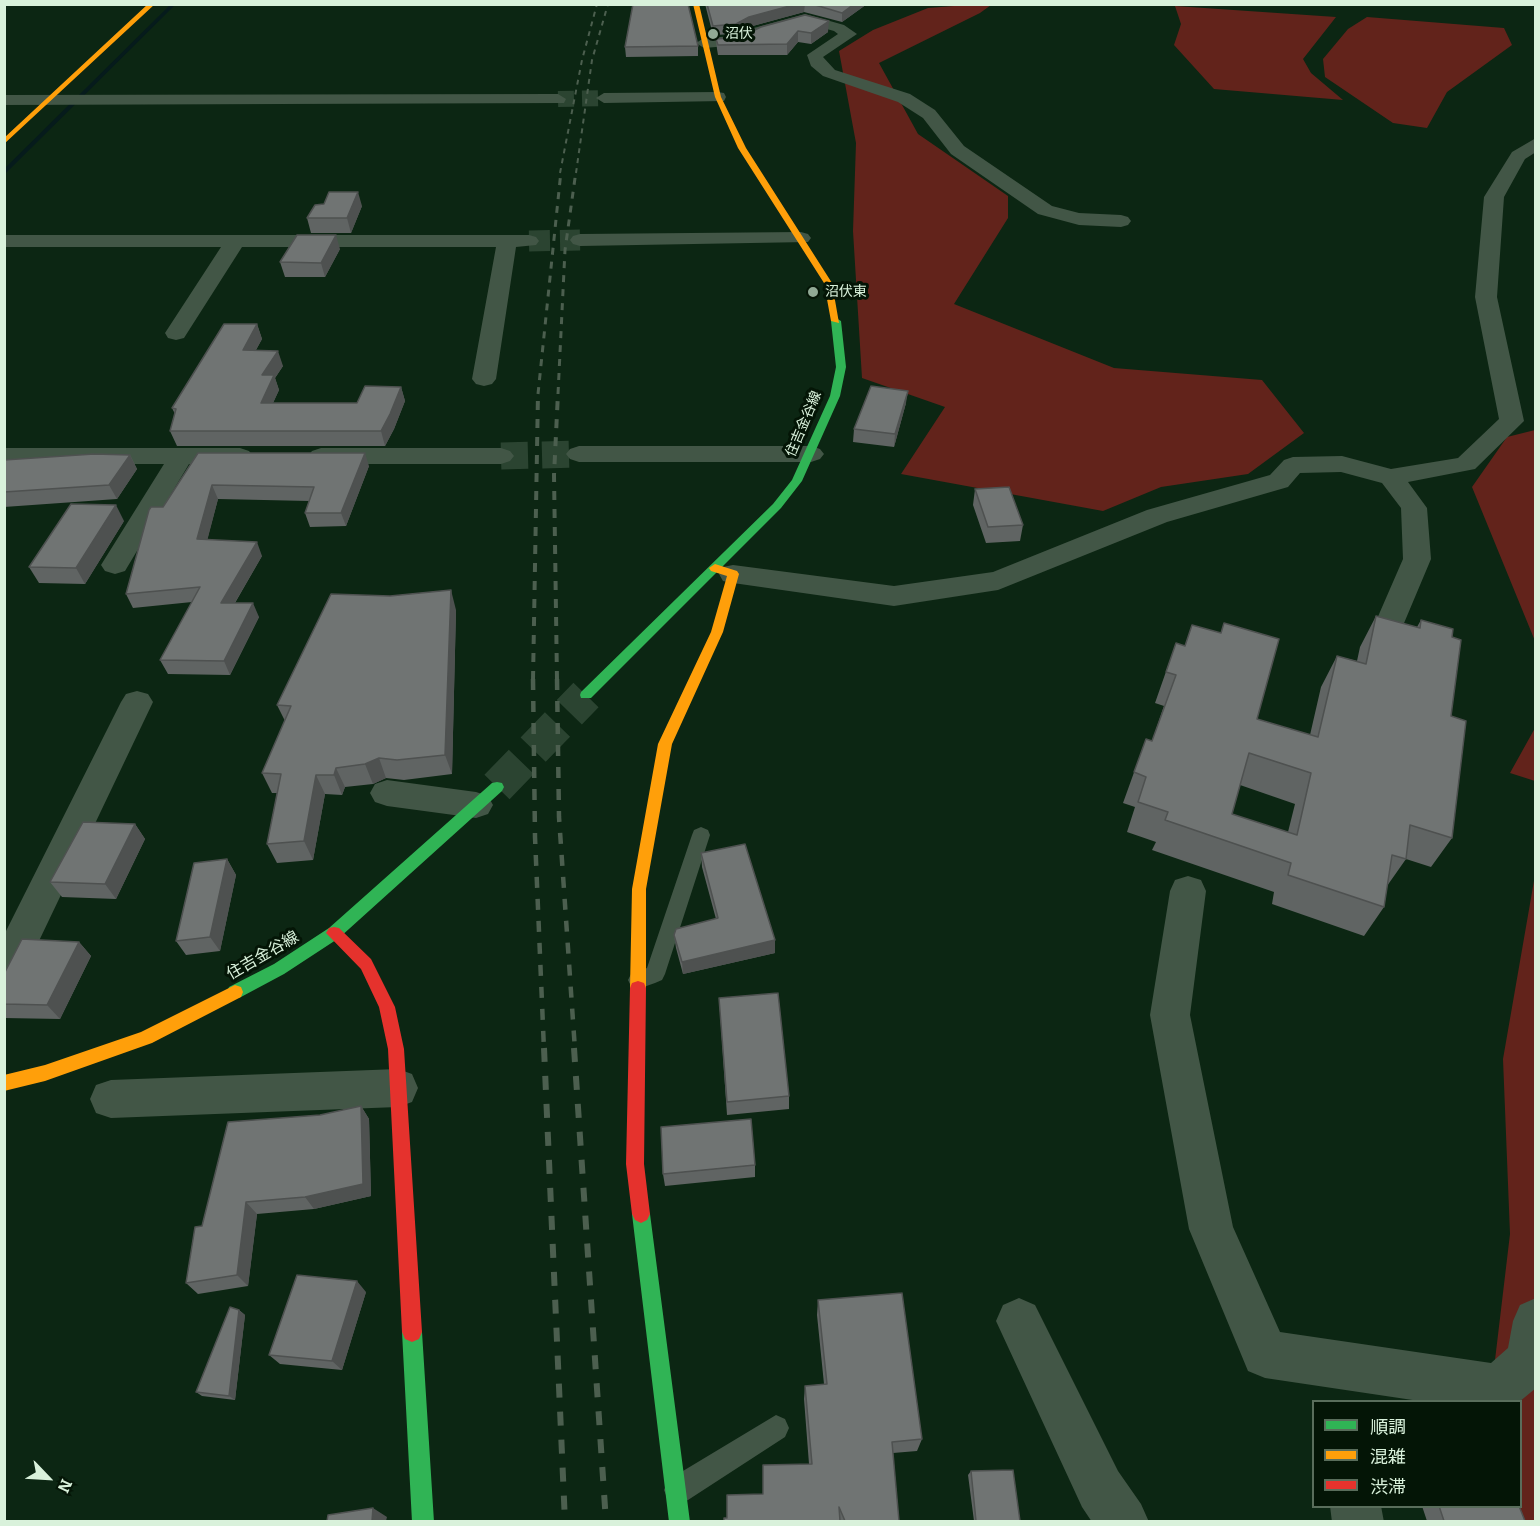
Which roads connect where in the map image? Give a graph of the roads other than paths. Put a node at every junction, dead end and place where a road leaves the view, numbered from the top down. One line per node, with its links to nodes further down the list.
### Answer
1 (152, 4): 10 (main road)
2 (696, 4): 5 (main road, 住吉金谷線)
3 (789, 9): 4 (street)
4 (805, 18): 5 (street); 13 (street)
5 (704, 43): 6 (main road, 住吉金谷線)
6 (718, 97): 7 (street); 14 (main road, 住吉金谷線)
7 (604, 98)
8 (558, 99): 10 (street)
9 (4, 100): 10 (street)
10 (48, 100): 11 (main road)
11 (4, 142)
12 (1536, 143): 27 (street)
13 (1121, 221)
14 (801, 238): 16 (street); 23 (main road, 住吉金谷線)
15 (236, 240): 17 (street); 18 (street); 20 (street)
16 (579, 240)
17 (4, 241)
18 (507, 241): 19 (street); 21 (street)
19 (529, 241)
20 (176, 333)
21 (484, 379)
22 (579, 454): 23 (street)
23 (811, 454): 29 (main road, 住吉金谷線)
24 (4, 456): 25 (street)
25 (181, 456): 26 (street); 28 (street)
26 (501, 456)
27 (1391, 477): 29 (street); 30 (street)
28 (115, 565)
29 (724, 571): 31 (main road, 住吉金谷線); 39 (main road)
30 (1388, 628)
31 (586, 695)
32 (137, 702): 38 (street)
33 (387, 793): 34 (street)
34 (486, 796): 37 (main road, 住吉金谷線)
35 (701, 835): 39 (lane)
36 (1188, 891): 45 (street)
37 (334, 933): 40 (main road, 住吉金谷線); 41 (main road)
38 (4, 975)
39 (638, 980): 47 (main road)
40 (4, 1083)
41 (398, 1088): 42 (street); 48 (main road)
42 (111, 1099)
43 (1019, 1321): 50 (street)
44 (1536, 1321): 45 (street)
45 (1494, 1395)
46 (776, 1428): 47 (lane)
47 (676, 1492): 49 (main road)
48 (423, 1521)
49 (680, 1521)
50 (1123, 1521)

